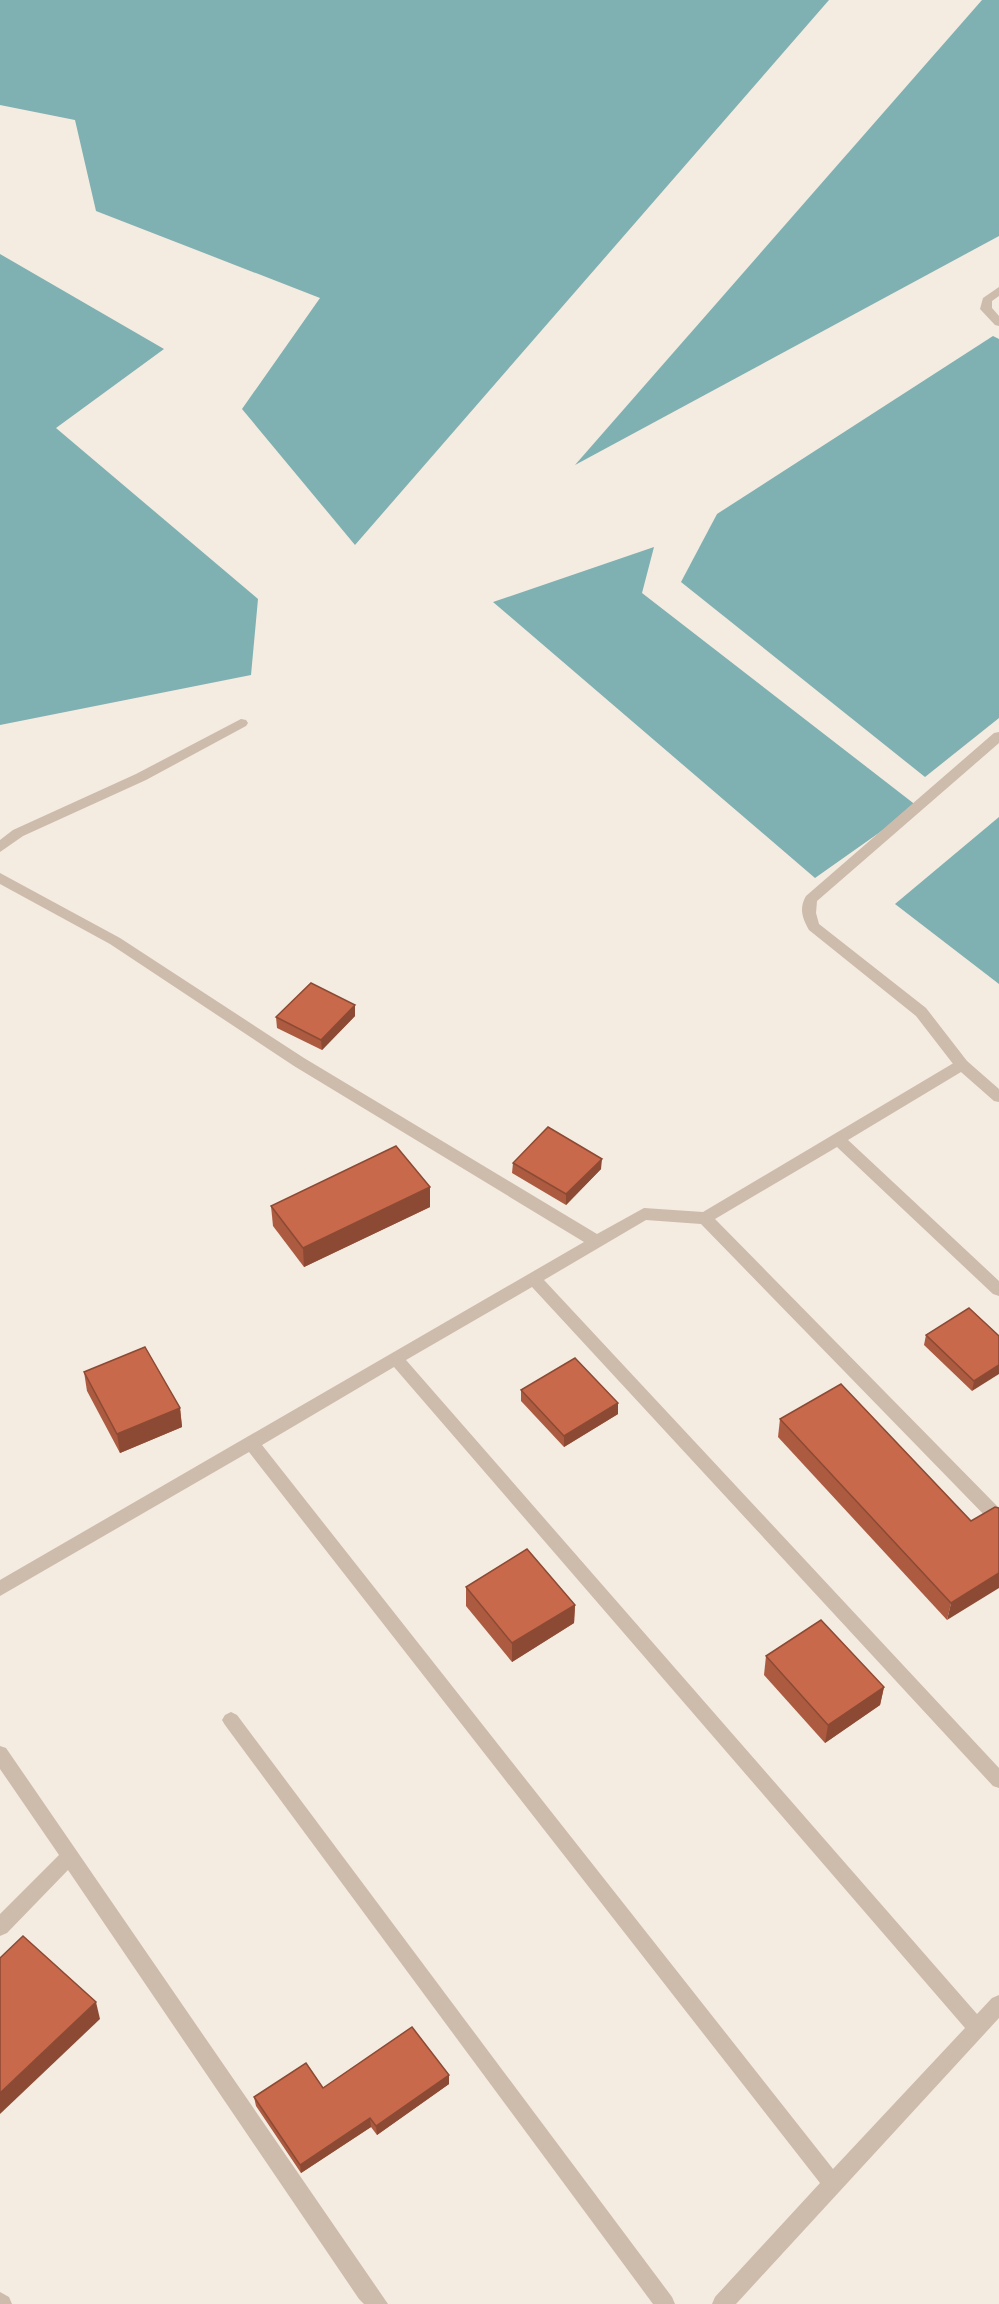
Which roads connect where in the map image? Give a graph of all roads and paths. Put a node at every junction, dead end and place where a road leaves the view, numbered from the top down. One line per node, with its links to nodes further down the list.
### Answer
1 (999, 290): 2 (street)
2 (999, 323)
3 (241, 723): 5 (street)
4 (999, 736): 7 (street)
5 (0, 847)
6 (0, 878): 11 (street)
7 (962, 1065): 8 (street); 9 (street)
8 (999, 1097)
9 (837, 1138): 10 (street); 13 (street)
10 (705, 1218): 11 (street); 16 (street)
11 (597, 1242): 12 (street)
12 (533, 1278): 14 (street); 20 (street)
13 (999, 1290)
14 (396, 1359): 15 (street); 24 (street)
15 (251, 1443): 17 (street); 25 (street)
16 (999, 1519)
17 (0, 1589)
18 (231, 1720): 27 (street)
19 (0, 1754): 21 (street)
20 (999, 1780)
21 (70, 1856): 22 (street); 26 (street)
22 (0, 1928)
23 (999, 2004): 24 (street)
24 (977, 2028): 25 (street)
25 (833, 2184): 28 (street)
26 (378, 2304)
27 (665, 2304)
28 (722, 2304)

